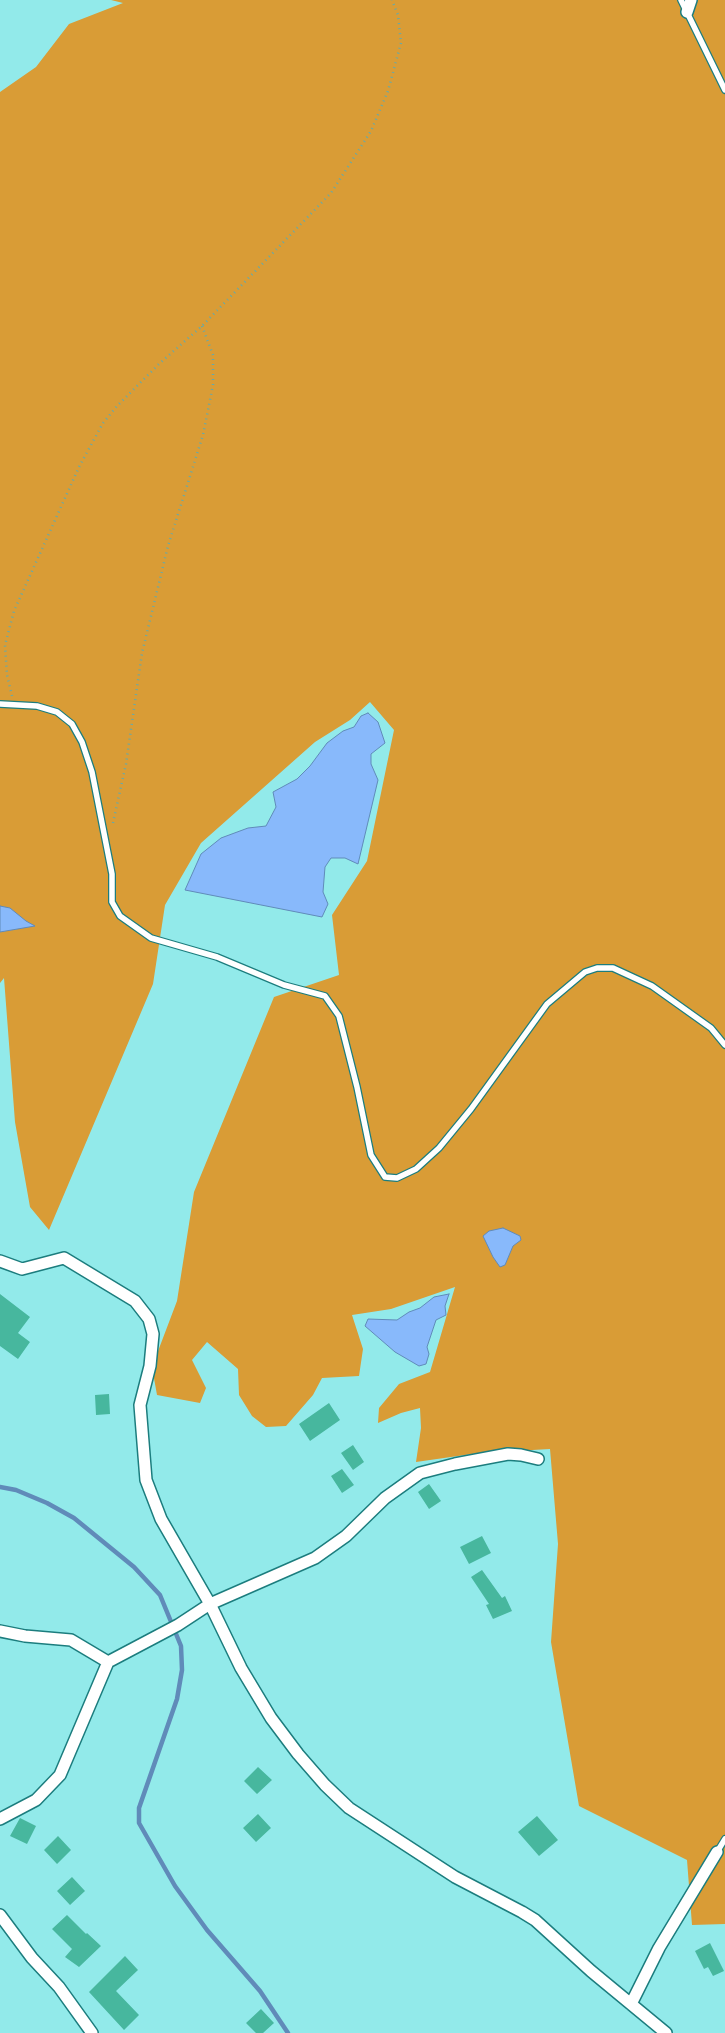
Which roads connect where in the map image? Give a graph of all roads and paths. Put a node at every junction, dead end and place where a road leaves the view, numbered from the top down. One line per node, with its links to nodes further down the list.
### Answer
1 (392, 0): 6 (path)
2 (681, 0): 4 (lane)
3 (691, 0): 4 (street)
4 (687, 12): 5 (lane)
5 (725, 90)
6 (202, 326): 8 (path); 9 (path)
7 (0, 704): 8 (lane)
8 (14, 705): 9 (lane)
9 (107, 851): 10 (lane)
10 (725, 1045)
11 (0, 1261): 13 (street)
12 (538, 1458): 13 (street)
13 (210, 1604): 15 (street); 20 (street)
14 (0, 1632): 15 (street)
15 (108, 1662): 16 (street)
16 (0, 1819)
17 (725, 1839): 18 (lane)
18 (717, 1852): 20 (street)
19 (0, 1915): 21 (street)
20 (631, 2004): 22 (street)
21 (92, 2033)
22 (666, 2033)

